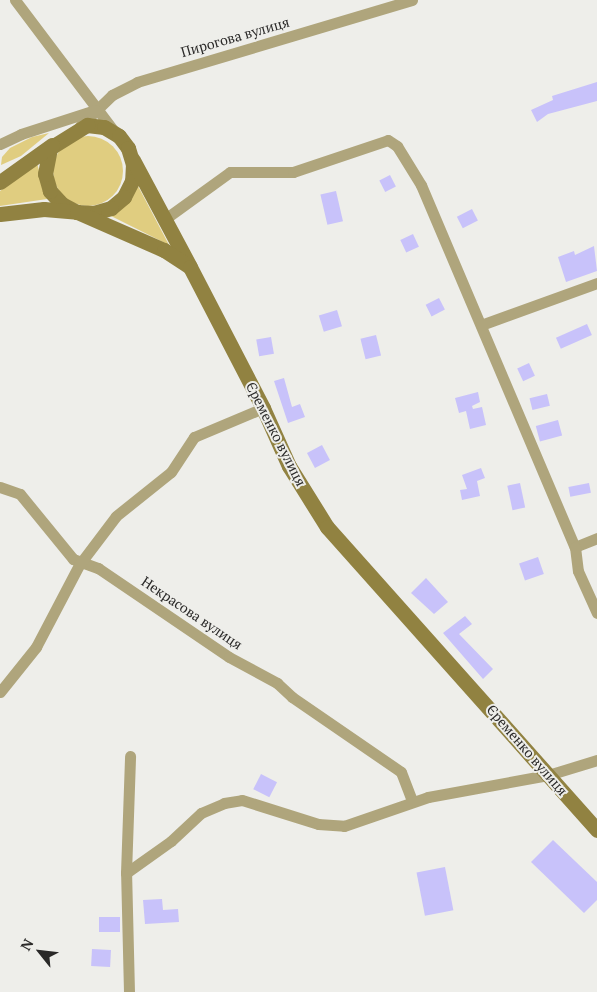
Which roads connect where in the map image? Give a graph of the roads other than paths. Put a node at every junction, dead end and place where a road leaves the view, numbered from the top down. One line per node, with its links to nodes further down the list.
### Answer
1 (16, 0): 3 (street)
2 (412, 0): 3 (street, Пирогова вулиця)
3 (95, 110): 4 (street, Пирогова вулиця); 5 (street); 7 (street)
4 (80, 126): 5 (street); 6 (street)
5 (119, 136): 8 (street)
6 (62, 138): 9 (street); 10 (street)
7 (0, 144)
8 (131, 156): 10 (street); 12 (street)
9 (2, 177)
10 (77, 212): 11 (street, Єременко вулиця); 13 (street, Єременко вулиця)
11 (0, 214)
12 (165, 219): 13 (street); 15 (street)
13 (190, 267): 16 (street, Єременко вулиця)
14 (597, 283): 15 (street)
15 (481, 325): 19 (street)
16 (263, 408): 20 (street); 25 (street, Єременко вулиця)
17 (0, 487): 20 (street, Некрасова вулиця)
18 (597, 538): 19 (street)
19 (576, 547): 21 (street)
20 (82, 562): 22 (street); 26 (street, Некрасова вулиця)
21 (597, 613)
22 (0, 692)
23 (130, 756): 28 (street)
24 (597, 760): 25 (street)
25 (548, 774): 26 (street); 27 (street, Єременко вулиця)
26 (412, 801): 28 (street)
27 (597, 830)
28 (126, 874): 29 (street)
29 (129, 992)

